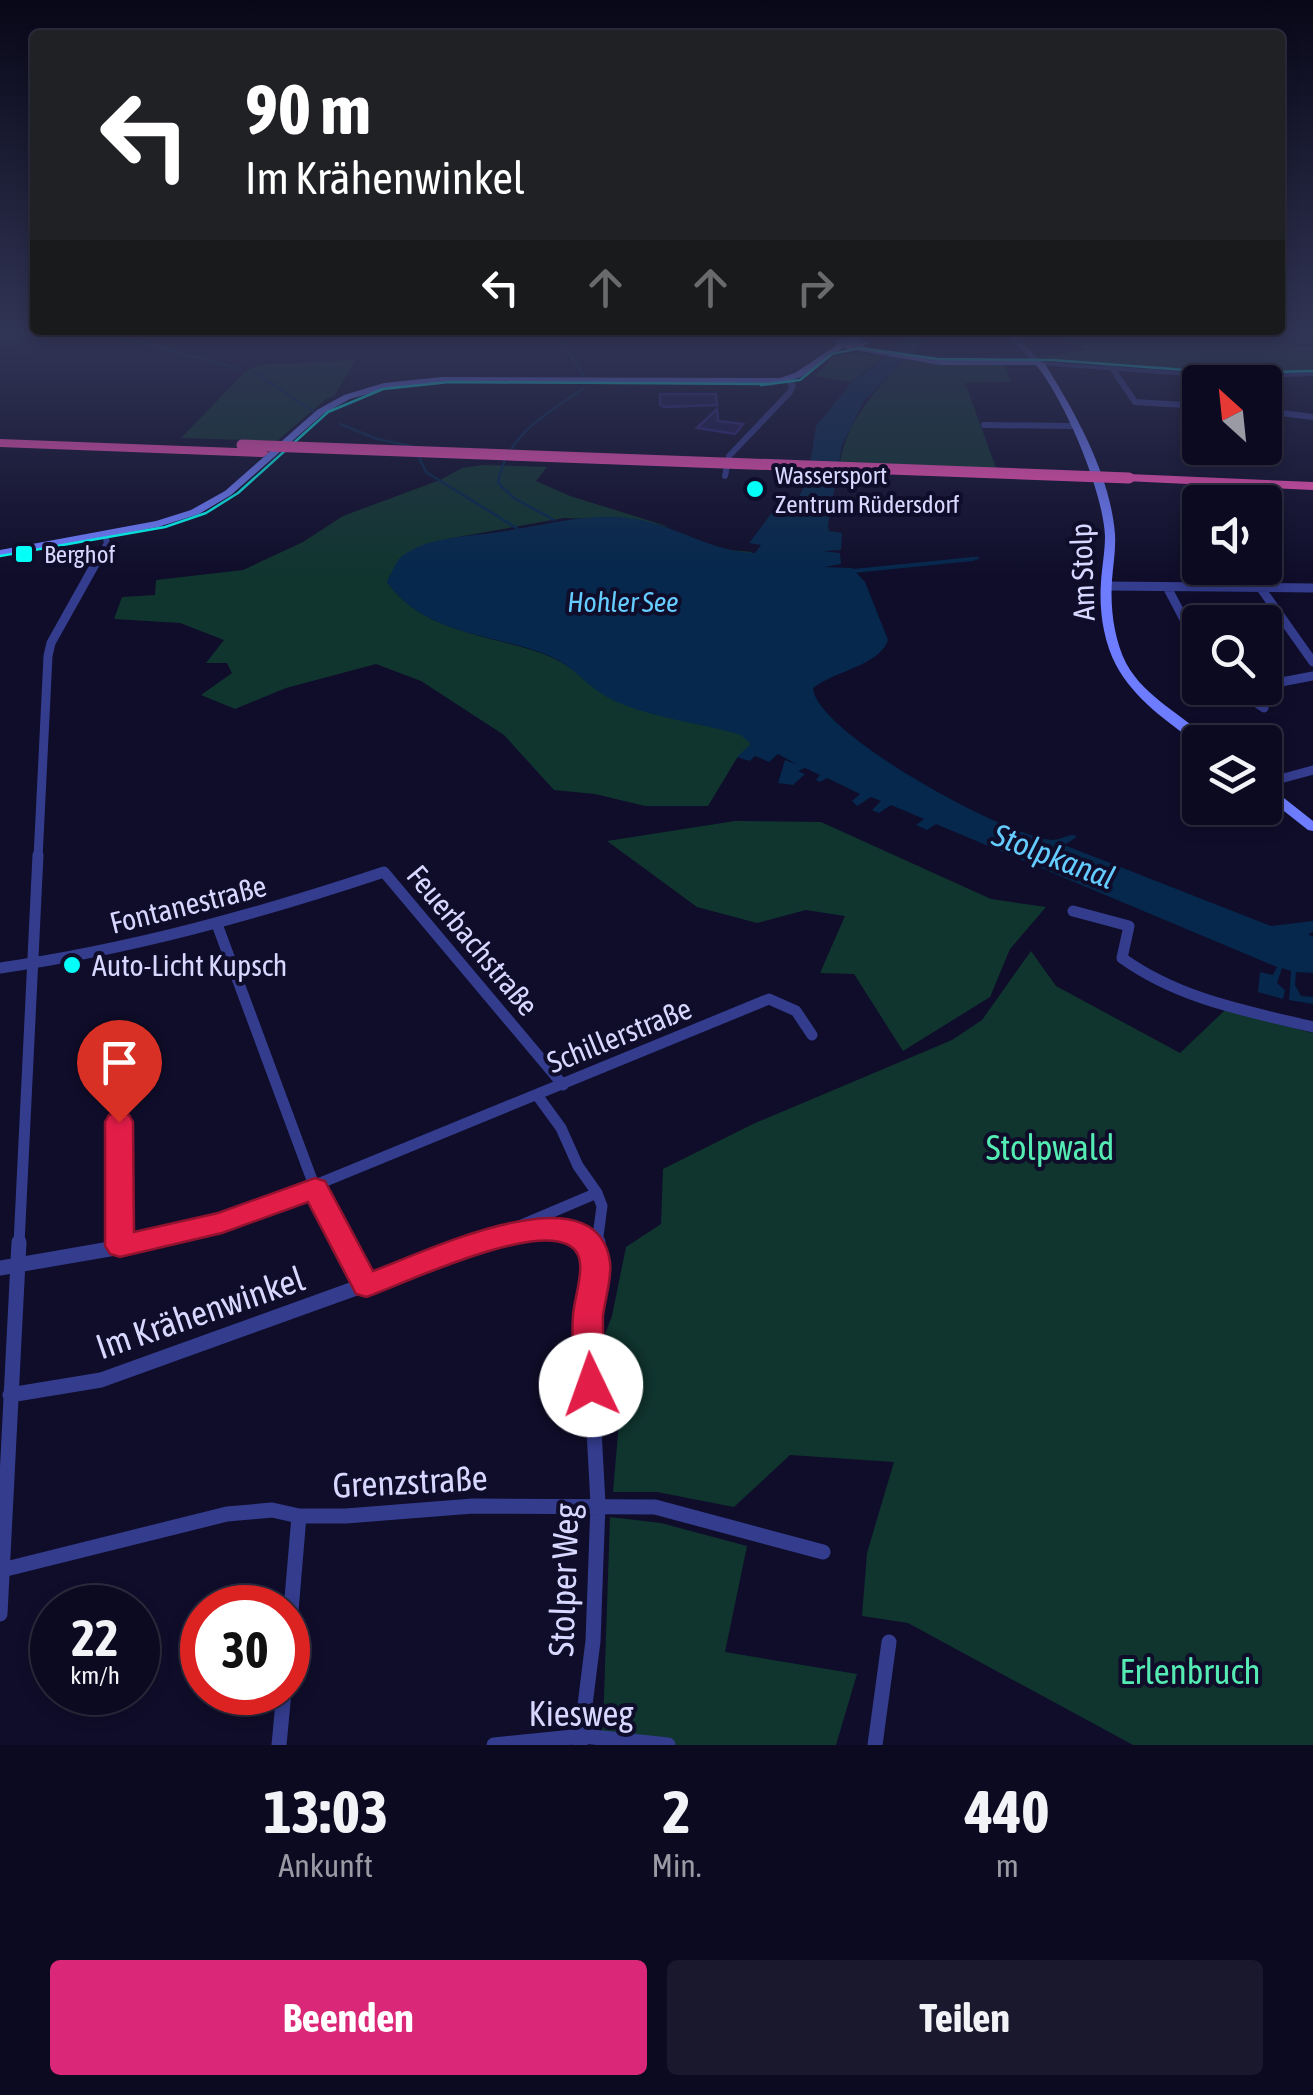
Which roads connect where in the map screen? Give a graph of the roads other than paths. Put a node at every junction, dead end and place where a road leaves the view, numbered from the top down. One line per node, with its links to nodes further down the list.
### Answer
1 (318, 413): 12 (main road)
2 (770, 413): 9 (street)
3 (1065, 413): 7 (main road, Am Stolp)
4 (1285, 413): 5 (street)
5 (1313, 417)
6 (984, 425): 7 (street)
7 (1071, 426): 14 (main road, Am Stolp)
8 (0, 439): 10 (highway, bridge); 10 (highway, bridge)
9 (725, 476)
10 (1130, 482): 11 (highway)
11 (1313, 489)
12 (105, 534): 13 (main road); 32 (street)
13 (0, 553)
14 (1106, 586): 15 (street); 24 (main road, Am Stolp)
15 (1167, 587): 16 (street); 18 (street)
16 (1260, 587): 17 (street); 19 (street)
17 (1313, 588)
18 (1182, 616)
19 (1313, 662)
20 (1313, 676): 21 (street)
21 (1282, 682)
22 (1260, 705): 23 (street)
23 (1264, 708)
24 (1182, 725)
25 (1313, 770): 26 (street)
26 (1282, 780)
27 (1282, 801): 28 (main road)
28 (1313, 827)
29 (384, 872): 31 (street, Fontanestraße); 36 (street, Feuerbachstraße)
30 (1073, 911): 34 (street)
31 (218, 926): 32 (street, Fontanestraße); 39 (street)
32 (32, 963): 33 (street, Fontanestraße); 44 (street)
33 (0, 968)
34 (1313, 1027)
35 (812, 1035): 36 (street, Schillerstraße)
36 (562, 1085): 37 (street, Schillerstraße)
37 (538, 1096): 39 (street); 40 (street, Schillerstraße)
38 (119, 1122): 42 (street)
39 (315, 1188): 42 (street); 46 (street)
40 (597, 1193): 41 (street, Im Krähenwinkel); 43 (street)
41 (519, 1229): 43 (street, Im Krähenwinkel); 46 (street, Im Krähenwinkel)
42 (120, 1246): 44 (street)
43 (595, 1262): 48 (street, Stolper Weg)
44 (16, 1265): 45 (street); 47 (street)
45 (0, 1268)
46 (366, 1286): 47 (street, Im Krähenwinkel)
47 (10, 1395): 51 (street)
48 (598, 1504): 49 (street, Grenzstraße); 50 (street, Grenzstraße); 56 (street, Stolper Weg)
49 (298, 1516): 51 (street, Grenzstraße); 52 (street)
50 (822, 1552)
51 (2, 1570): 53 (street)
52 (293, 1585)
53 (0, 1614)
54 (888, 1642): 60 (street)
55 (282, 1715): 57 (street)
56 (581, 1740): 58 (street, Kiesweg); 59 (street, Kiesweg)
57 (279, 1745)
58 (494, 1745)
59 (668, 1745)
60 (875, 1745)

